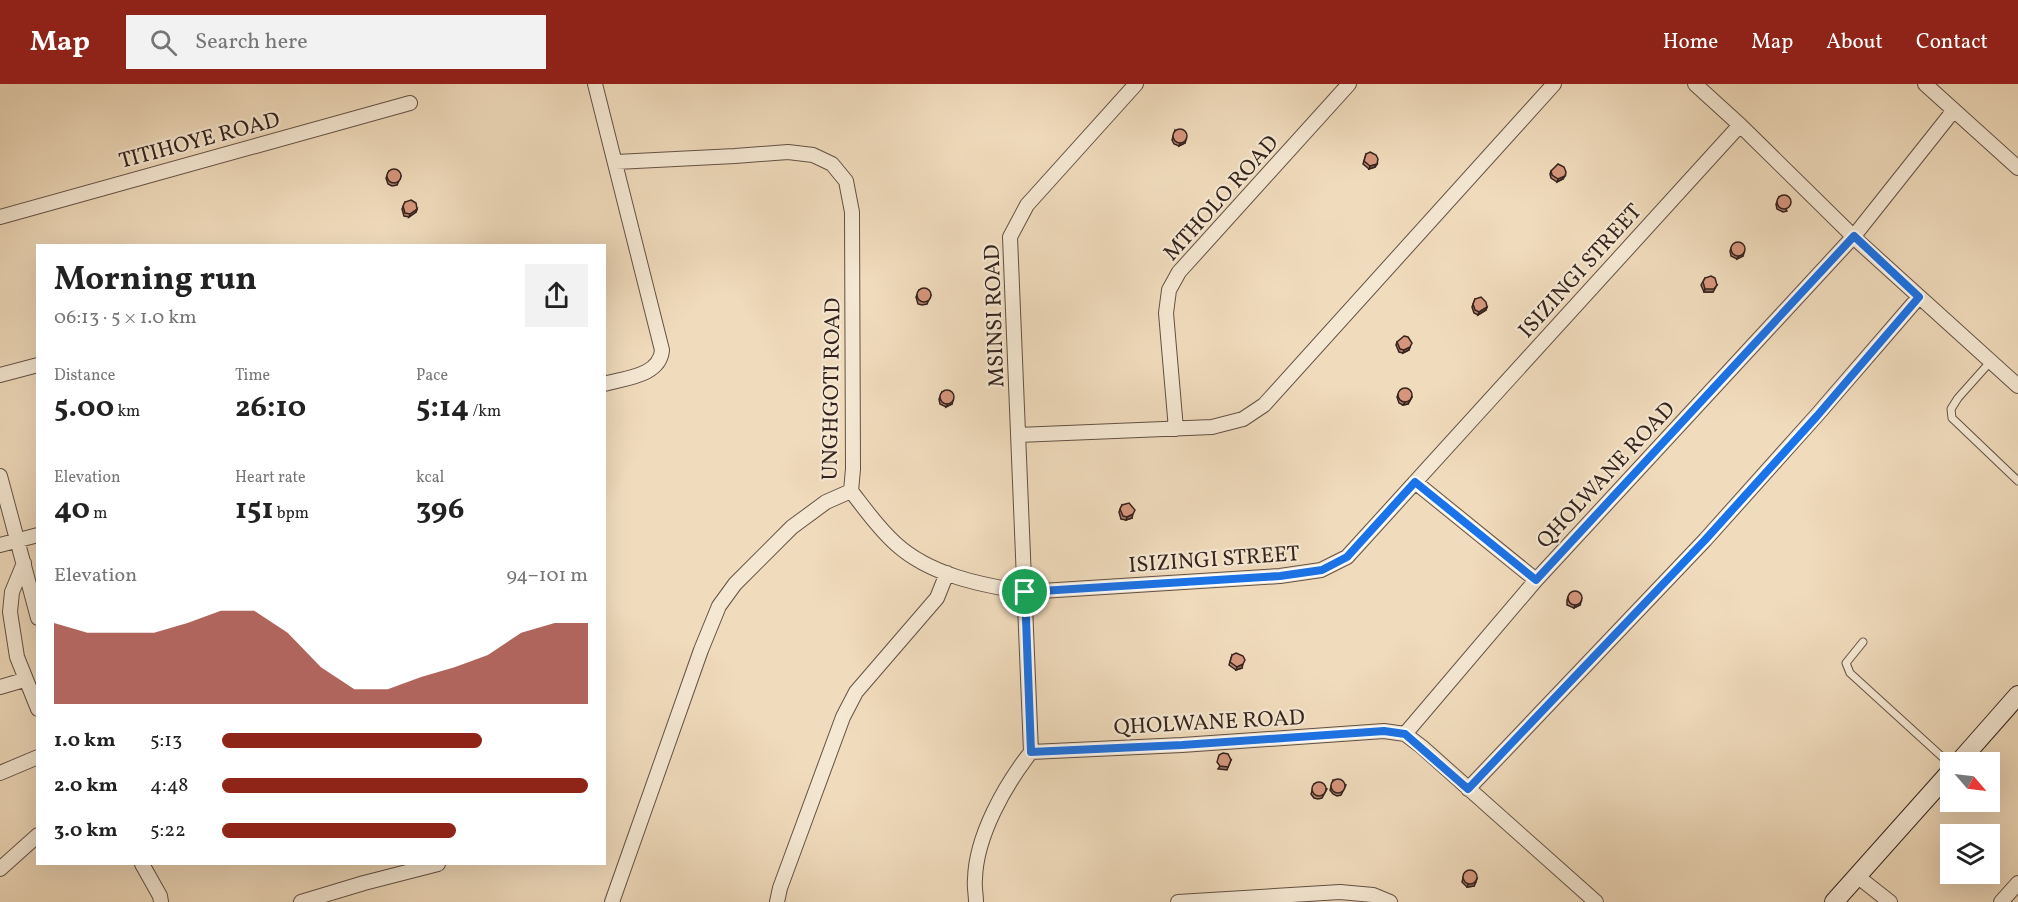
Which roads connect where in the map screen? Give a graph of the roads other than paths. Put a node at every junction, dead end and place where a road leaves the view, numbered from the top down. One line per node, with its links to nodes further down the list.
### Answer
1 (595, 84): 10 (street)
2 (1136, 84): 22 (street, MSINSI ROAD)
3 (1350, 84): 21 (street, MTHOLO ROAD)
4 (1554, 84): 21 (street)
5 (1695, 84): 9 (street)
6 (1924, 84): 8 (street)
7 (410, 103): 12 (street, TITIHOYE ROAD)
8 (1954, 111): 11 (street); 13 (street, QHOLWANE ROAD)
9 (1740, 125): 13 (street); 25 (street, ISIZINGI STREET)
10 (616, 162): 20 (street); 26 (street, UNGHGOTI ROAD)
11 (2018, 168)
12 (0, 216)
13 (1854, 236): 14 (street); 32 (street, QHOLWANE ROAD)
14 (1919, 297): 15 (street); 47 (street)
15 (1991, 361): 19 (street); 24 (lane)
16 (36, 366): 18 (street)
17 (2018, 366): 19 (street)
18 (0, 375)
19 (2013, 381)
20 (606, 383)
21 (1176, 429): 22 (street)
22 (1018, 435): 33 (street, MSINSI ROAD)
23 (0, 476): 28 (street)
24 (2018, 481)
25 (1415, 482): 32 (street); 33 (street, ISIZINGI STREET)
26 (851, 491): 31 (street, ISIZINGI STREET); 56 (street, UNGHGOTI ROAD)
27 (36, 536): 28 (street)
28 (18, 540): 29 (street); 30 (street)
29 (0, 545)
30 (24, 563): 34 (street); 36 (street)
31 (947, 573): 33 (street, ISIZINGI STREET); 57 (street)
32 (1536, 580): 40 (street, QHOLWANE ROAD)
33 (1025, 592): 41 (street, MSINSI ROAD)
34 (36, 610)
35 (1863, 642): 43 (lane)
36 (24, 680): 37 (street); 39 (street)
37 (0, 687)
38 (2018, 695): 42 (street)
39 (36, 705)
40 (1405, 734): 41 (street, QHOLWANE ROAD); 47 (street)
41 (1031, 752): 58 (street)
42 (1968, 752)
43 (1940, 755)
44 (36, 758): 45 (street)
45 (0, 773)
46 (1940, 783): 52 (street)
47 (1468, 789): 61 (street)
48 (36, 837): 51 (street)
49 (143, 865): 54 (street)
50 (434, 865): 55 (street)
51 (0, 869)
52 (1857, 876): 62 (street); 63 (street)
53 (2018, 883): 64 (street)
54 (161, 902)
55 (301, 902)
56 (612, 902)
57 (777, 902)
58 (976, 902)
59 (1178, 902): 60 (street)
60 (1390, 902)
61 (1596, 902)
62 (1834, 902)
63 (1890, 902)
64 (2001, 902)

